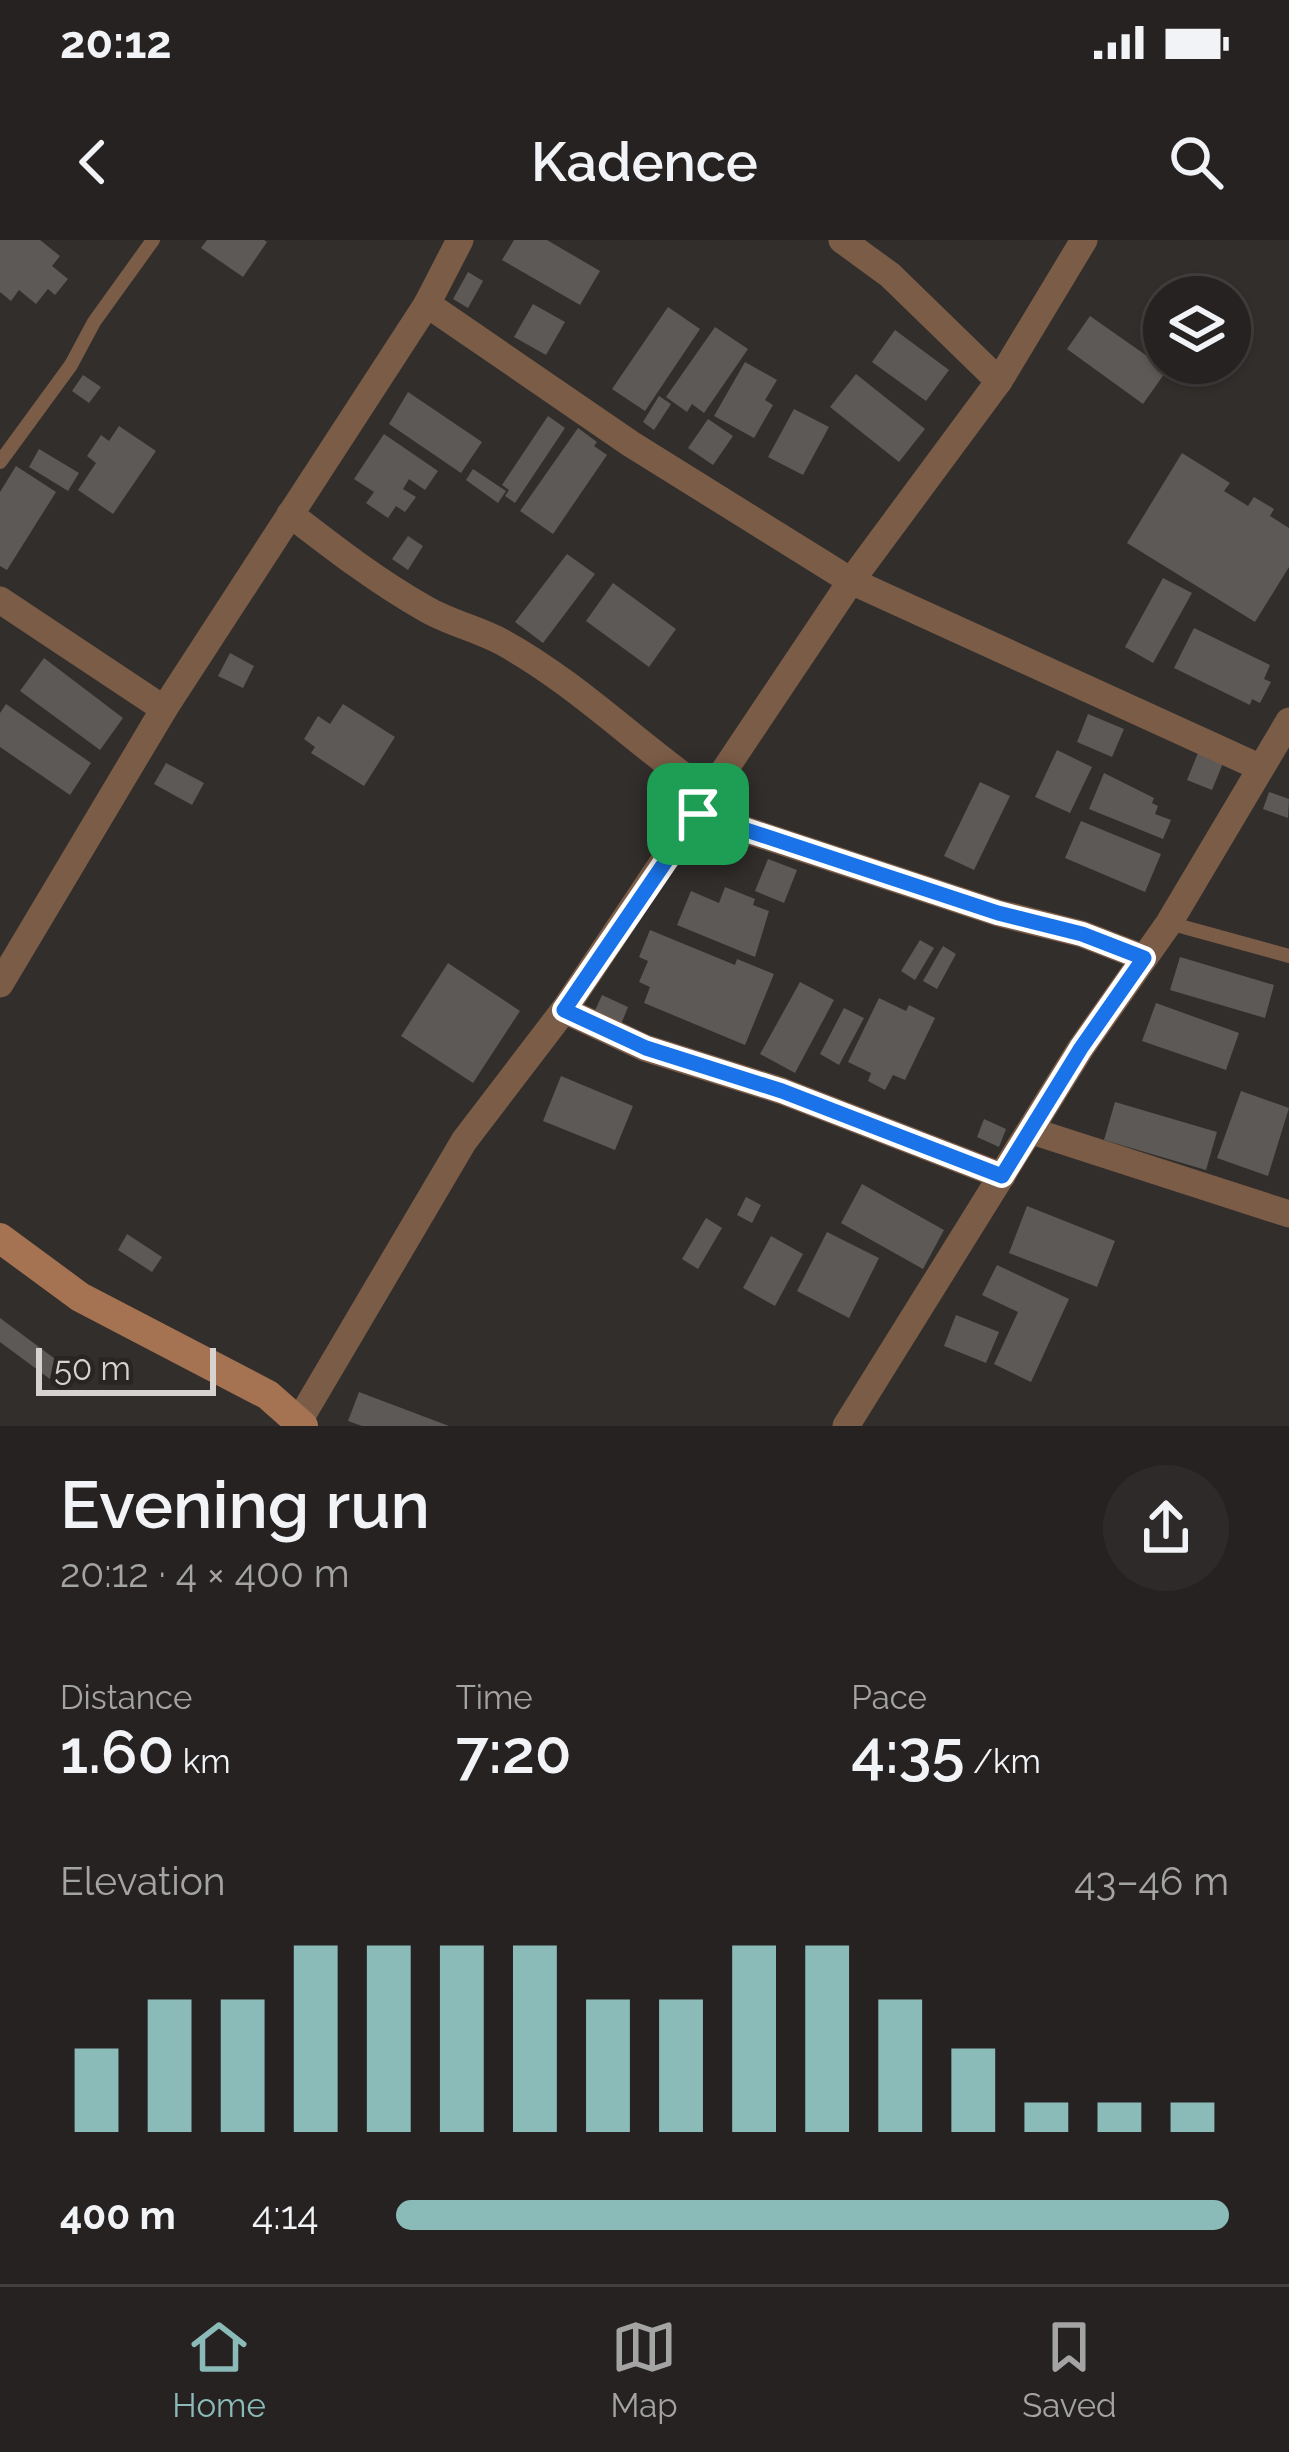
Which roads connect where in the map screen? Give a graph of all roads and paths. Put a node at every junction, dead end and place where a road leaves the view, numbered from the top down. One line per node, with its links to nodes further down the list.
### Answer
1 (153, 240): 7 (lane)
2 (460, 240): 5 (street)
3 (842, 240): 6 (street)
4 (1084, 240): 6 (street)
5 (427, 304): 8 (street); 9 (street)
6 (999, 381): 9 (street)
7 (0, 462)
8 (290, 514): 11 (street); 14 (street)
9 (851, 581): 13 (street); 14 (street)
10 (0, 600): 11 (street)
11 (164, 709): 18 (street)
12 (1289, 721): 13 (street)
13 (1259, 767): 15 (street)
14 (704, 805): 17 (street); 19 (street)
15 (1169, 923): 16 (lane); 17 (street)
16 (1289, 956)
17 (1144, 958): 20 (street)
18 (0, 985)
19 (564, 1010): 21 (street); 24 (street)
20 (1033, 1131): 21 (street); 22 (street)
21 (1002, 1176): 25 (street)
22 (1289, 1214)
23 (0, 1238): 24 (street)
24 (300, 1424)
25 (846, 1426)

